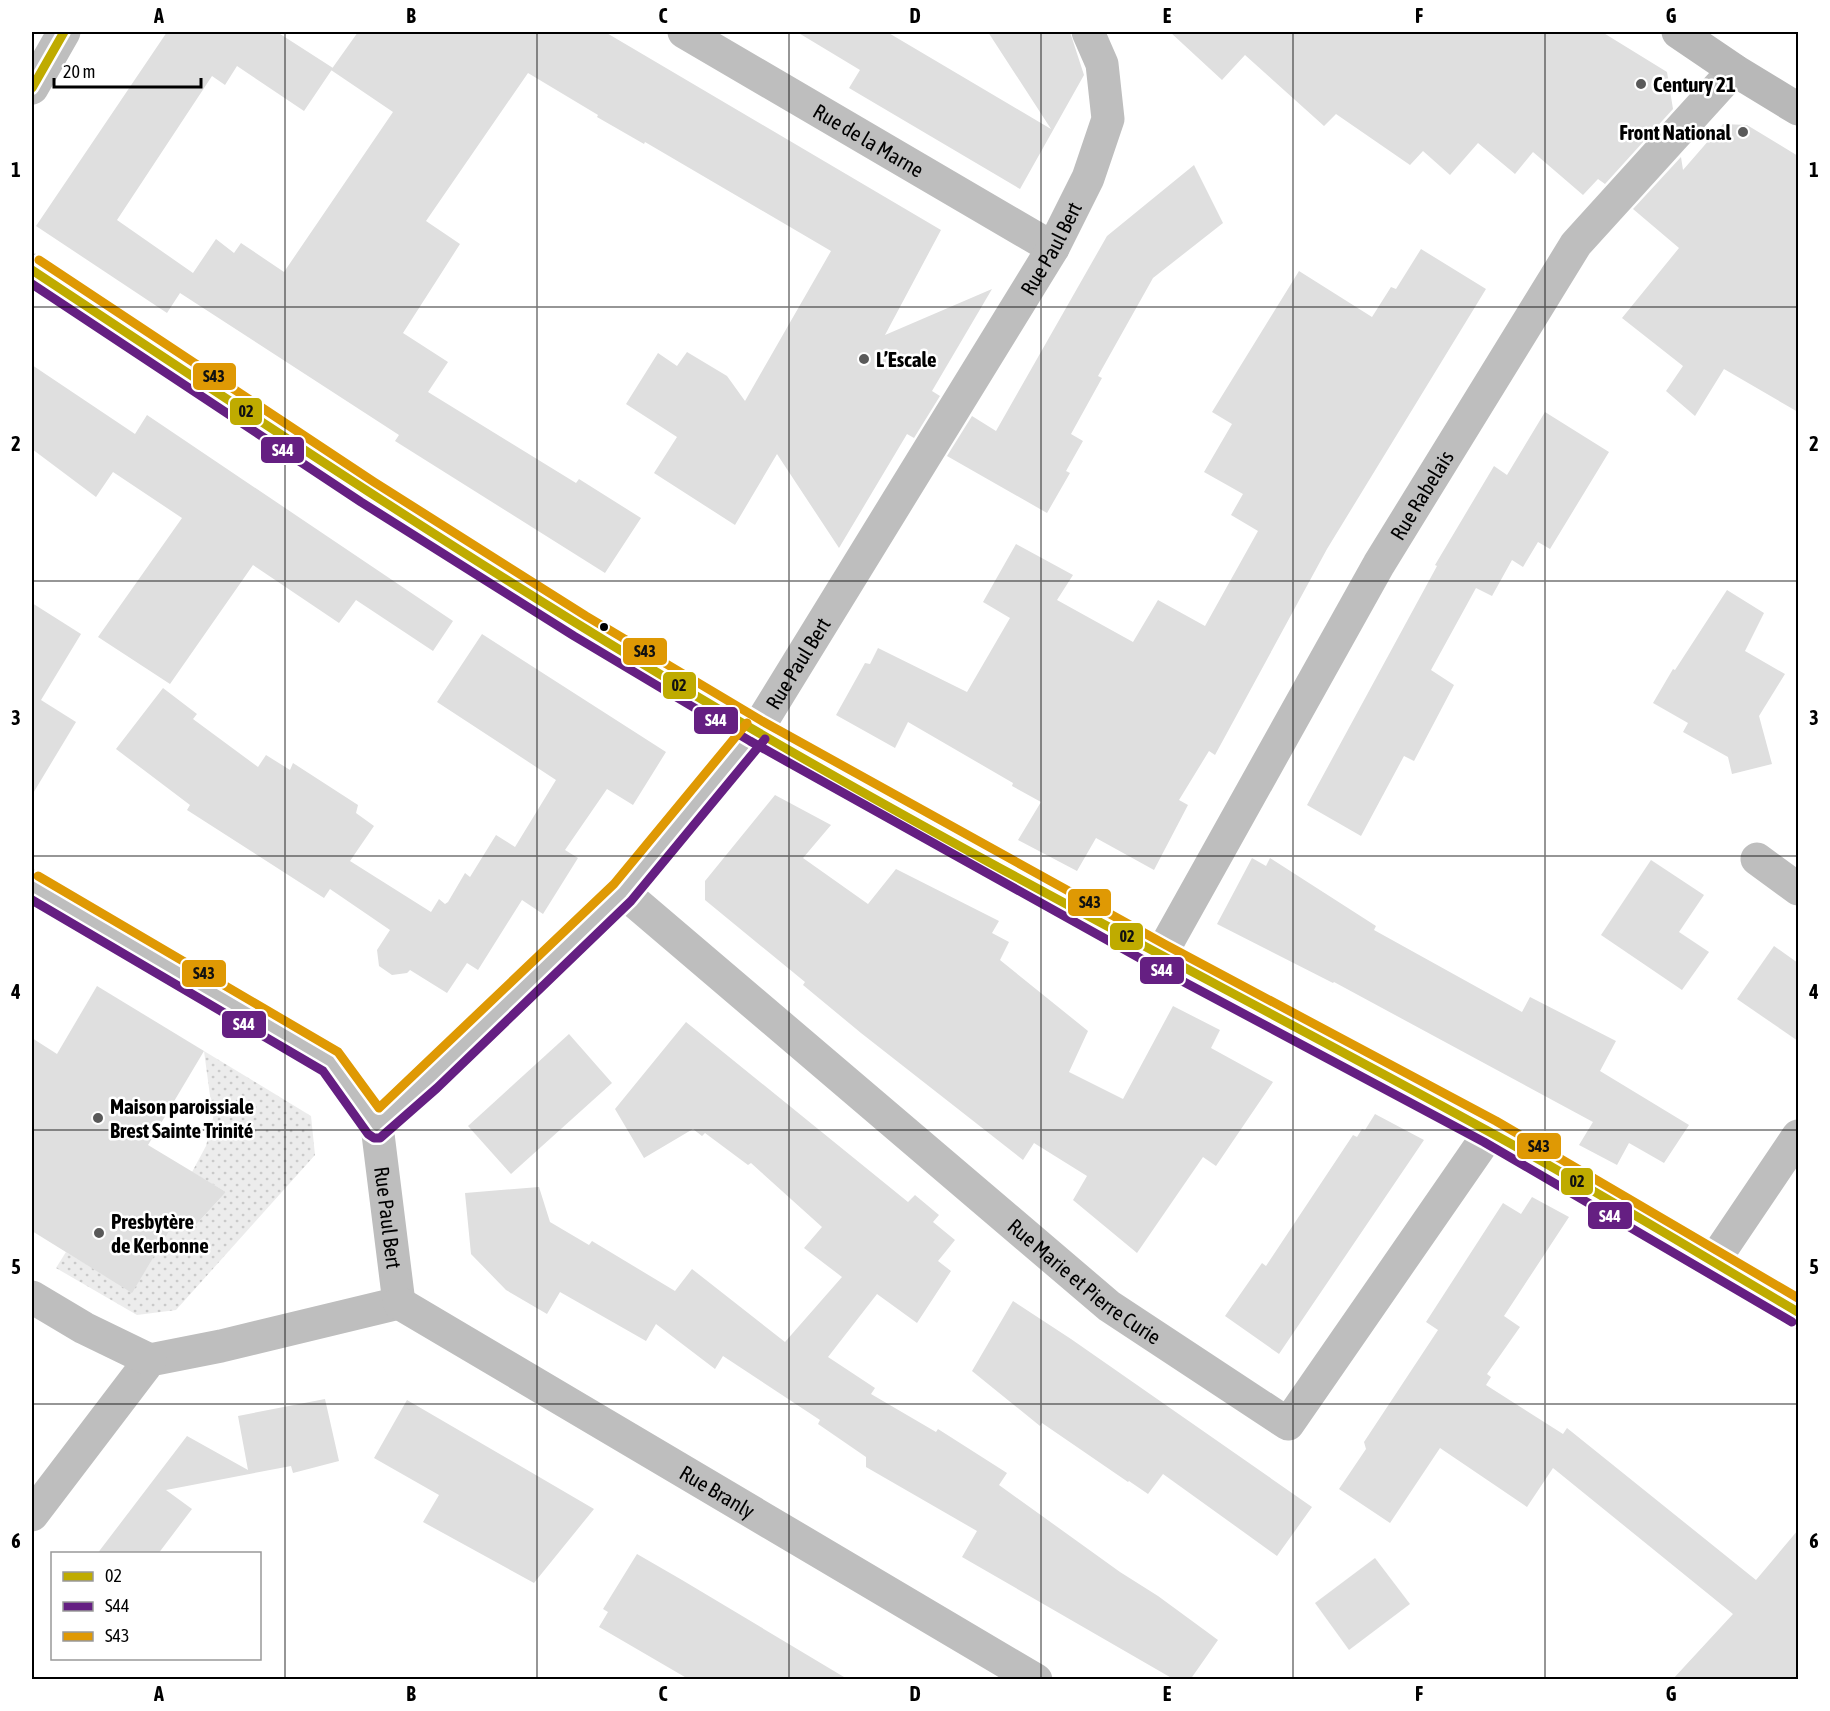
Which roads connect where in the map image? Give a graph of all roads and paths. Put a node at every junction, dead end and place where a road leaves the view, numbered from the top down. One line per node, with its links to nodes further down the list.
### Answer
1 (64, 32): 6 (street)
2 (684, 32): 8 (street, Rue de la Marne)
3 (1088, 32): 8 (street, Rue Paul Bert)
4 (1694, 35): 5 (main road)
5 (1734, 70): 7 (main road); 15 (street, Rue Rabelais)
6 (32, 88)
7 (1798, 109)
8 (1053, 248): 10 (street, Rue Paul Bert)
9 (32, 270): 10 (street)
10 (756, 731): 14 (street, Rue Paul Bert); 15 (street)
11 (1757, 859): 13 (street)
12 (32, 886): 16 (street)
13 (1798, 889)
14 (623, 892): 16 (street, Rue Paul Bert); 17 (street, Rue Marie et Pierre Curie)
15 (1161, 956): 17 (street)
16 (377, 1126): 21 (street, Rue Paul Bert)
17 (1490, 1132): 19 (street)
18 (1798, 1136): 19 (street)
19 (1713, 1262): 22 (street)
20 (32, 1297): 23 (street)
21 (399, 1303): 23 (street); 25 (street, Rue Branly)
22 (1798, 1312)
23 (150, 1360): 24 (street)
24 (32, 1515)
25 (1036, 1680)

